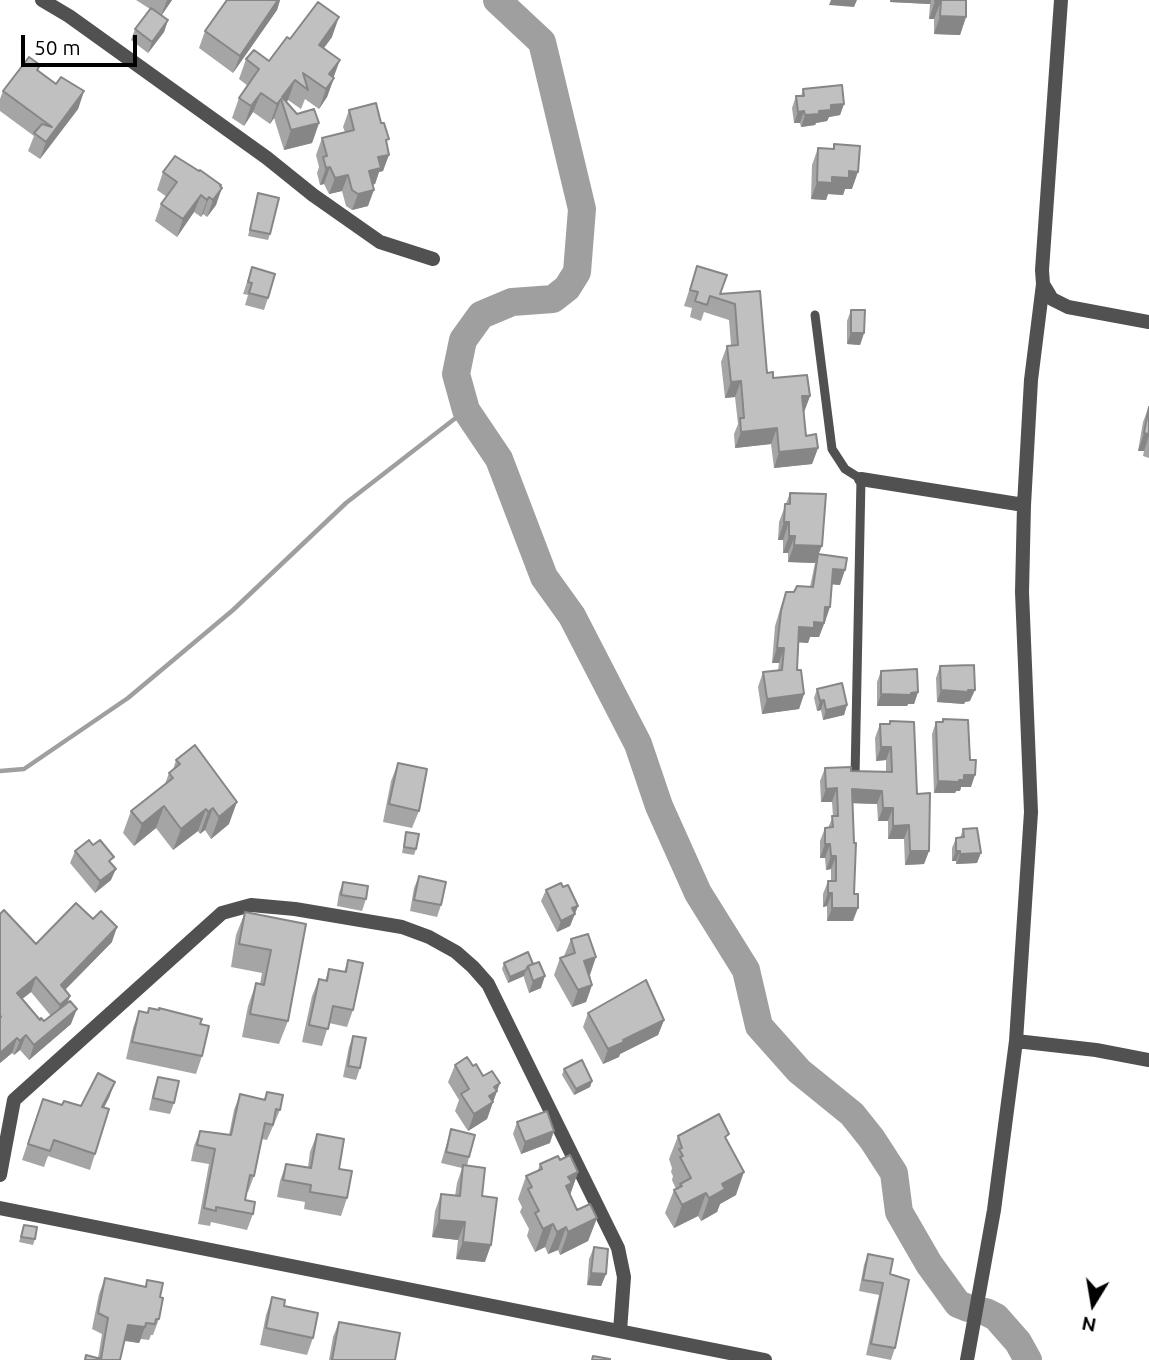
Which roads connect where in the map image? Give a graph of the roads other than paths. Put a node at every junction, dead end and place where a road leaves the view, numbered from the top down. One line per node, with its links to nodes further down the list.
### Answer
1 (42, 0): 3 (street)
2 (1061, 0): 4 (street)
3 (433, 259)
4 (1043, 284): 6 (street); 8 (street)
5 (815, 315): 7 (lane)
6 (1149, 322)
7 (861, 479): 8 (street); 9 (lane)
8 (1024, 505): 10 (street)
9 (855, 777)
10 (1016, 1041): 11 (street); 16 (street)
11 (1149, 1060)
12 (0, 1175): 14 (street)
13 (0, 1208): 14 (street)
14 (620, 1331): 15 (street)
15 (765, 1360)
16 (967, 1360)

